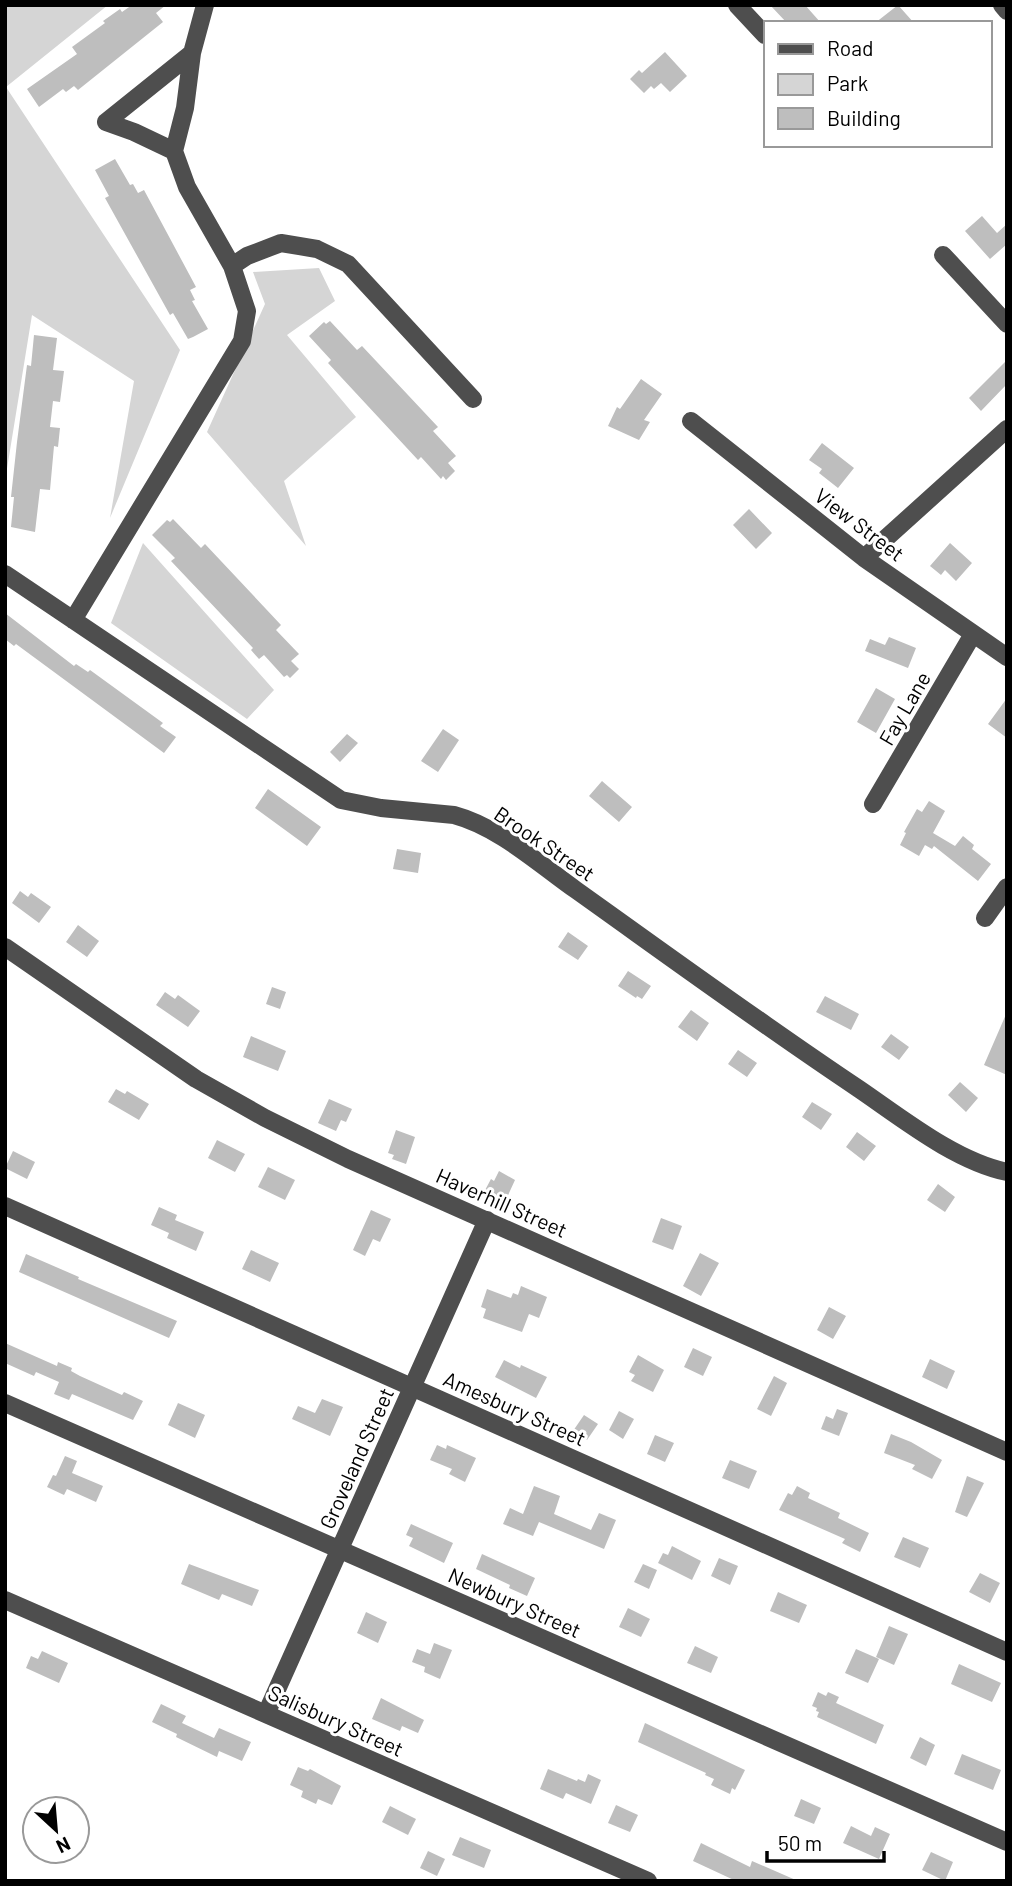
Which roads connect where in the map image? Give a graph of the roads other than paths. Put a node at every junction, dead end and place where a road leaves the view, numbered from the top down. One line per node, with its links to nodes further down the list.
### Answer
1 (205, 5): 6 (street)
2 (737, 5): 5 (street)
3 (1002, 5): 4 (street)
4 (1007, 11)
5 (764, 34)
6 (192, 53): 7 (street); 7 (street)
7 (174, 151): 9 (street)
8 (943, 256): 10 (street)
9 (232, 266): 11 (street); 16 (street)
10 (1007, 324)
11 (473, 400)
12 (691, 421): 14 (street, View Street)
13 (1007, 429): 14 (street)
14 (864, 558): 17 (street, View Street)
15 (5, 574): 16 (street, Brook Street)
16 (73, 620): 23 (street, Brook Street)
17 (974, 634): 18 (street, View Street); 19 (street, Fay Lane)
18 (1007, 657)
19 (873, 804)
20 (1007, 887): 21 (street)
21 (985, 918)
22 (5, 947): 25 (street, Haverhill Street)
23 (1007, 1172)
24 (5, 1206): 26 (street, Amesbury Street)
25 (487, 1220): 26 (street, Groveland Street); 28 (street, Haverhill Street)
26 (412, 1387): 29 (street, Groveland Street); 31 (street, Amesbury Street)
27 (5, 1404): 29 (street, Newbury Street)
28 (1007, 1452)
29 (340, 1550): 32 (street, Groveland Street); 33 (street, Newbury Street)
30 (5, 1600): 32 (street, Salisbury Street)
31 (1007, 1652)
32 (266, 1714): 34 (street, Salisbury Street)
33 (1007, 1842)
34 (648, 1881)

